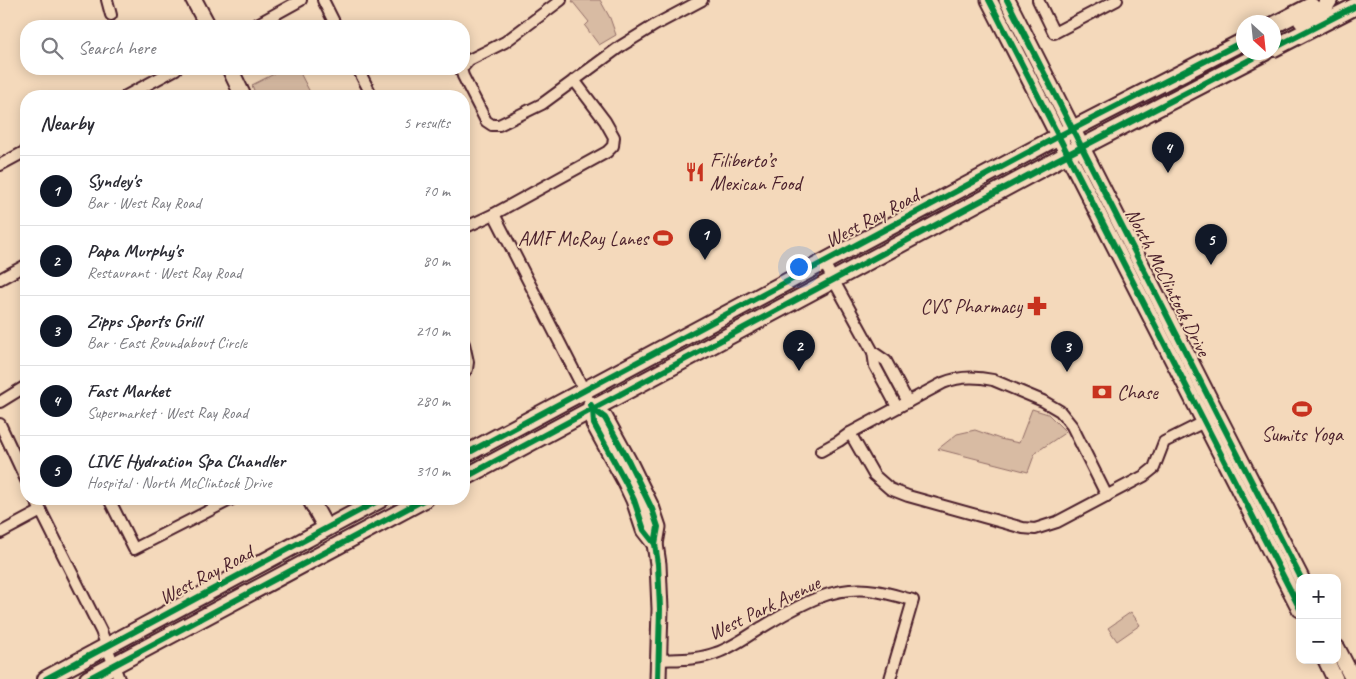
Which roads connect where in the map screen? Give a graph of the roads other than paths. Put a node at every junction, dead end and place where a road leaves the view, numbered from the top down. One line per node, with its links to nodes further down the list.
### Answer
1 (107, 0): 14 (street)
2 (194, 0): 15 (main road)
3 (300, 0): 16 (street)
4 (323, 0): 17 (street)
5 (561, 0): 22 (street)
6 (702, 0): 28 (street)
7 (989, 0): 32 (main road, North McClintock Drive)
8 (1007, 0): 32 (main road, North McClintock Drive)
9 (1038, 0): 10 (street)
10 (1117, 0)
11 (1322, 0): 18 (main road)
12 (1329, 0): 19 (main road)
13 (1356, 6): 20 (main road, West Ray Road)
14 (112, 15)
15 (205, 20)
16 (265, 20)
17 (333, 20)
18 (1281, 21)
19 (1281, 35)
20 (1281, 44)
21 (1236, 45): 32 (main road, West Ray Road)
22 (470, 60)
23 (1250, 60): 33 (main road, West Ray Road)
24 (165, 75): 29 (street)
25 (233, 75): 30 (main road)
26 (361, 75): 31 (street)
27 (463, 75): 28 (street)
28 (574, 80): 36 (street)
29 (137, 90)
30 (240, 90)
31 (369, 90)
32 (1066, 133): 33 (main road, North McClintock Drive); 38 (main road, West Ray Road)
33 (1075, 150): 41 (main road, West Ray Road); 48 (main road, North McClintock Drive)
34 (20, 154): 35 (street)
35 (0, 165)
36 (494, 214): 37 (street); 44 (street)
37 (470, 225)
38 (824, 262): 41 (street); 44 (main road, West Ray Road)
39 (20, 268): 40 (street)
40 (0, 279)
41 (833, 280): 42 (street); 44 (main road, West Ray Road)
42 (873, 352): 46 (street); 47 (street)
43 (20, 390): 45 (street)
44 (589, 400): 52 (main road, West Ray Road); 54 (main road, West Ray Road); 68 (main road)
45 (0, 402)
46 (908, 402): 47 (street); 55 (street)
47 (897, 407): 50 (street)
48 (1211, 419): 55 (street); 65 (main road, North McClintock Drive); 66 (main road, North McClintock Drive)
49 (0, 424): 53 (street)
50 (850, 433): 51 (street); 55 (street)
51 (821, 451)
52 (470, 452)
53 (20, 467)
54 (470, 474)
55 (1107, 496)
56 (38, 505): 62 (street)
57 (112, 505): 58 (street)
58 (218, 505)
59 (313, 505): 63 (main road)
60 (370, 505): 63 (main road, West Ray Road)
61 (413, 505): 71 (main road, West Ray Road)
62 (41, 511): 64 (street); 67 (street)
63 (326, 528): 67 (main road, West Ray Road)
64 (0, 533)
65 (1299, 574)
66 (1296, 600)
67 (107, 646): 71 (street); 73 (main road, West Ray Road)
68 (659, 660): 75 (main road); 76 (street, West Park Avenue)
69 (1341, 662): 72 (main road)
70 (1331, 664): 72 (main road)
71 (116, 672): 74 (main road, West Ray Road)
72 (1345, 676)
73 (46, 679)
74 (88, 679)
75 (658, 679)
76 (890, 679)

